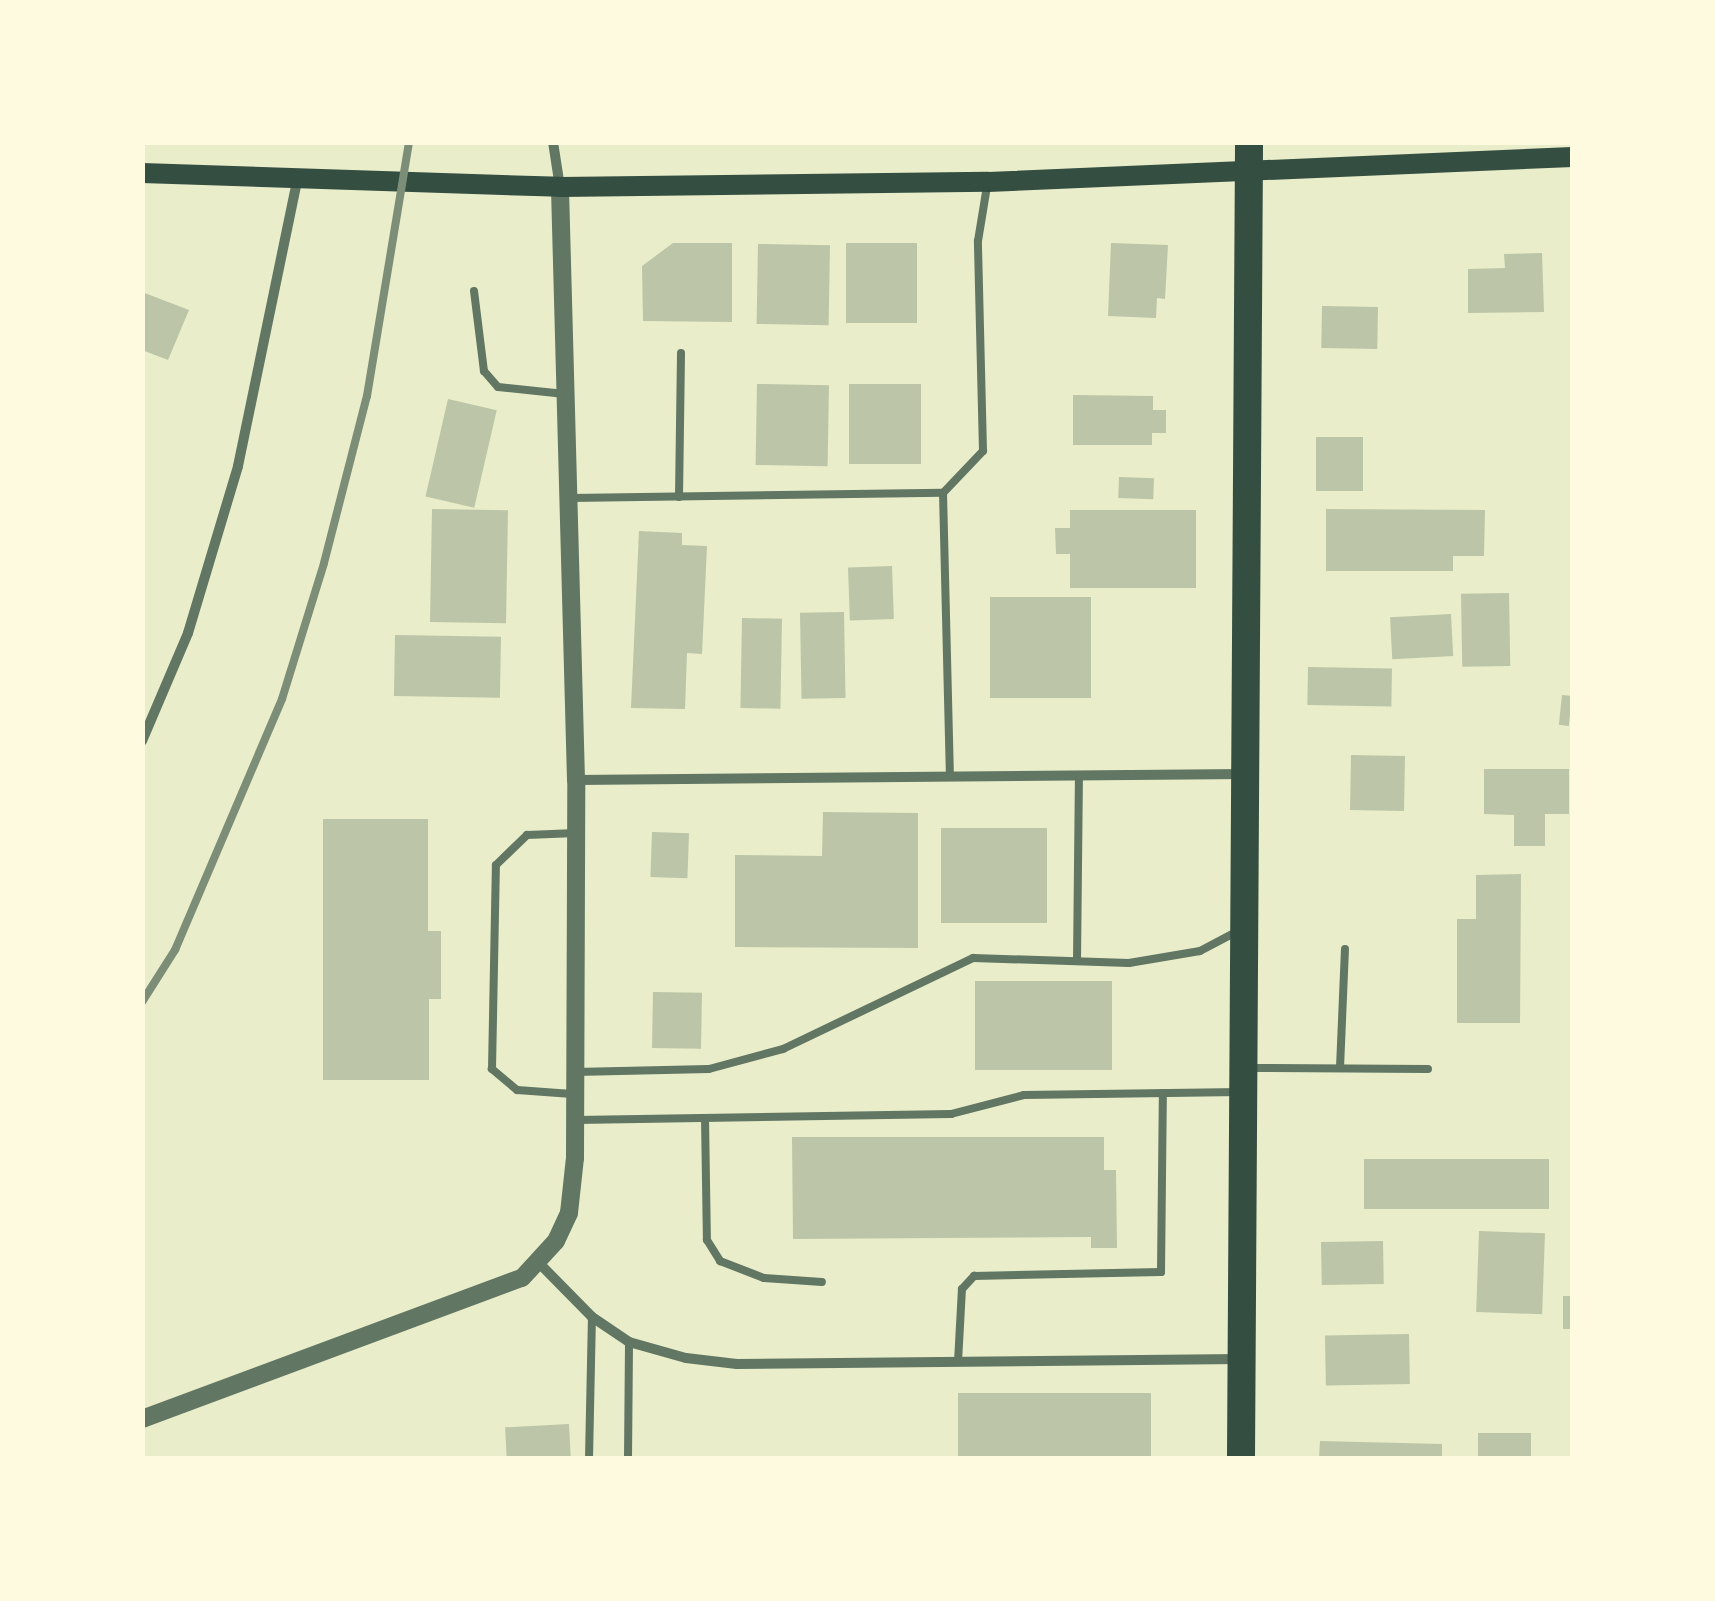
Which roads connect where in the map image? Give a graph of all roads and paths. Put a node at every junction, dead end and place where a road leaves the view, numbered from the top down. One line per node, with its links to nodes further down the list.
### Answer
1 (553, 142): 8 (street)
2 (1249, 142): 5 (highway)
3 (1572, 157): 5 (main road)
4 (142, 173): 6 (main road)
5 (1248, 173): 7 (main road); 16 (highway)
6 (298, 176): 8 (main road); 15 (street)
7 (988, 182): 8 (main road); 12 (lane)
8 (560, 186): 11 (street)
9 (474, 291): 11 (lane)
10 (681, 352): 13 (lane)
11 (565, 394): 14 (street)
12 (943, 494): 13 (lane); 18 (lane)
13 (680, 496): 14 (lane)
14 (567, 498): 19 (street)
15 (142, 742)
16 (1247, 774): 17 (street); 21 (highway)
17 (1079, 775): 18 (street); 23 (lane)
18 (950, 776): 19 (street)
19 (576, 780): 20 (street)
20 (576, 833): 26 (street); 29 (lane)
21 (1246, 927): 23 (lane); 27 (highway)
22 (1345, 949): 24 (lane)
23 (1076, 962): 26 (lane)
24 (1340, 1068): 25 (lane); 27 (lane)
25 (1428, 1069)
26 (576, 1072): 29 (street)
27 (1244, 1080): 28 (lane); 36 (highway)
28 (1163, 1093): 30 (lane); 37 (lane)
29 (575, 1094): 31 (street)
30 (705, 1118): 31 (lane); 33 (lane)
31 (575, 1120): 32 (street)
32 (540, 1264): 34 (street); 38 (street)
33 (822, 1282)
34 (592, 1316): 35 (street); 39 (lane)
35 (629, 1342): 37 (street); 40 (lane)
36 (1242, 1359): 37 (street); 41 (highway)
37 (958, 1362)
38 (142, 1419)
39 (589, 1458)
40 (628, 1458)
41 (1240, 1458)

